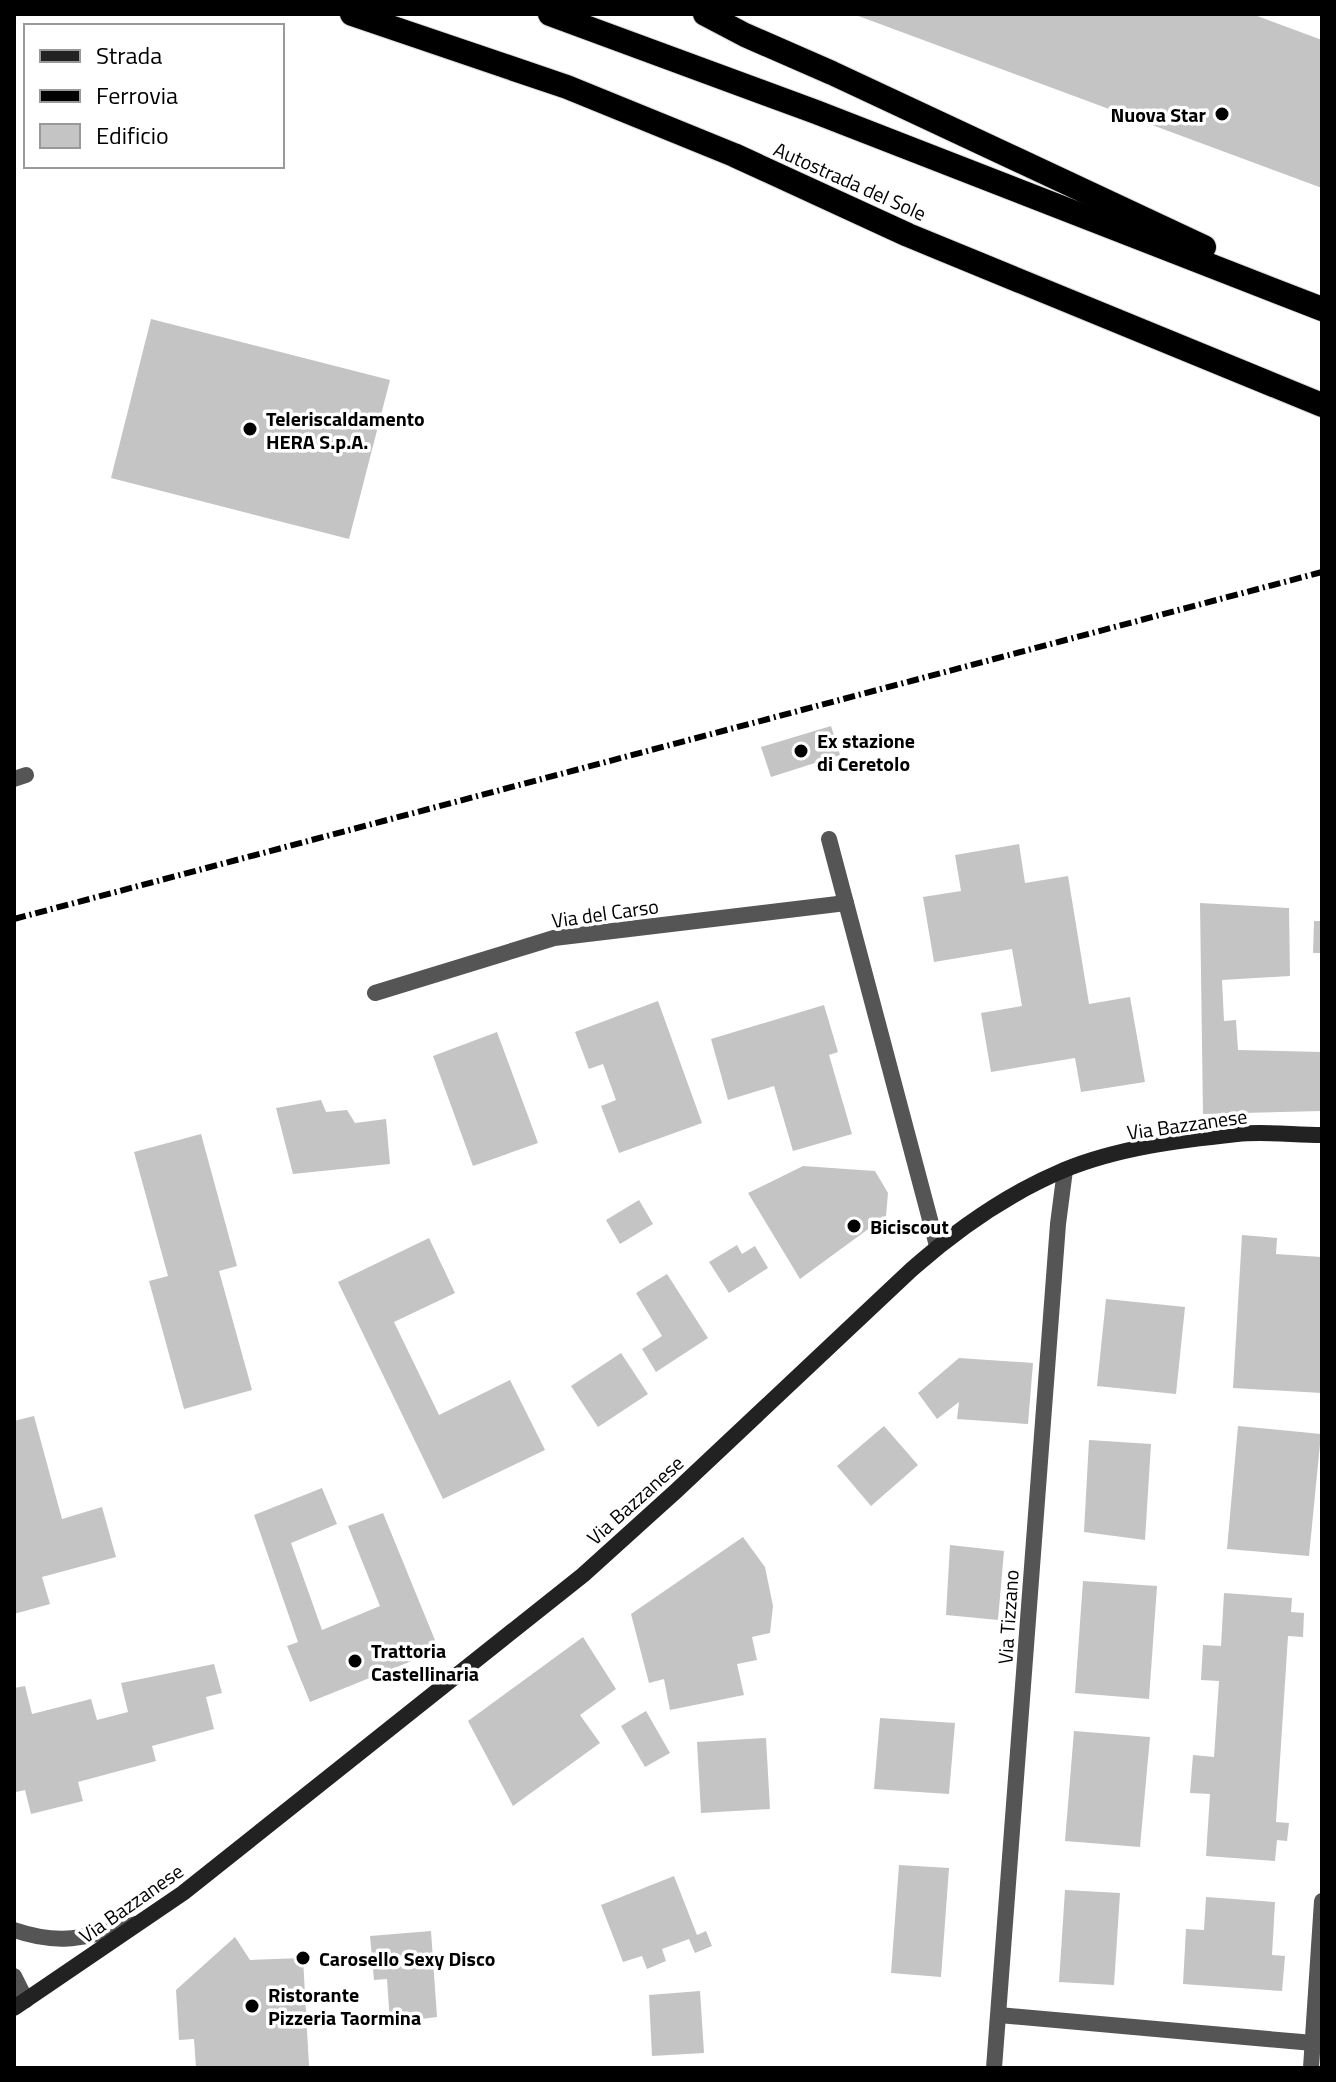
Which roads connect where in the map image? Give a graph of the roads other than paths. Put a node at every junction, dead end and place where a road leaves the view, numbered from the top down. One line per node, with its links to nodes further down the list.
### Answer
1 (352, 14): 6 (highway, Autostrada del Sole)
2 (550, 14): 5 (highway)
3 (705, 14): 4 (highway)
4 (1322, 303)
5 (1322, 309)
6 (1322, 405)
7 (829, 839): 8 (street)
8 (846, 903): 9 (street, Via del Carso); 12 (street)
9 (375, 993)
10 (1322, 1135): 11 (main road, Via Bazzanese)
11 (1065, 1170): 12 (main road, Via Bazzanese); 18 (street, Via Tizzano)
12 (937, 1246): 14 (main road, Via Bazzanese)
13 (1322, 1901): 19 (street)
14 (137, 1924): 15 (street); 17 (main road, Via Bazzanese)
15 (14, 1930)
16 (14, 1976): 17 (street)
17 (20, 2004)
18 (999, 2015): 19 (street); 20 (street, Via Tizzano)
19 (1313, 2043): 21 (street)
20 (994, 2068)
21 (1311, 2068)

